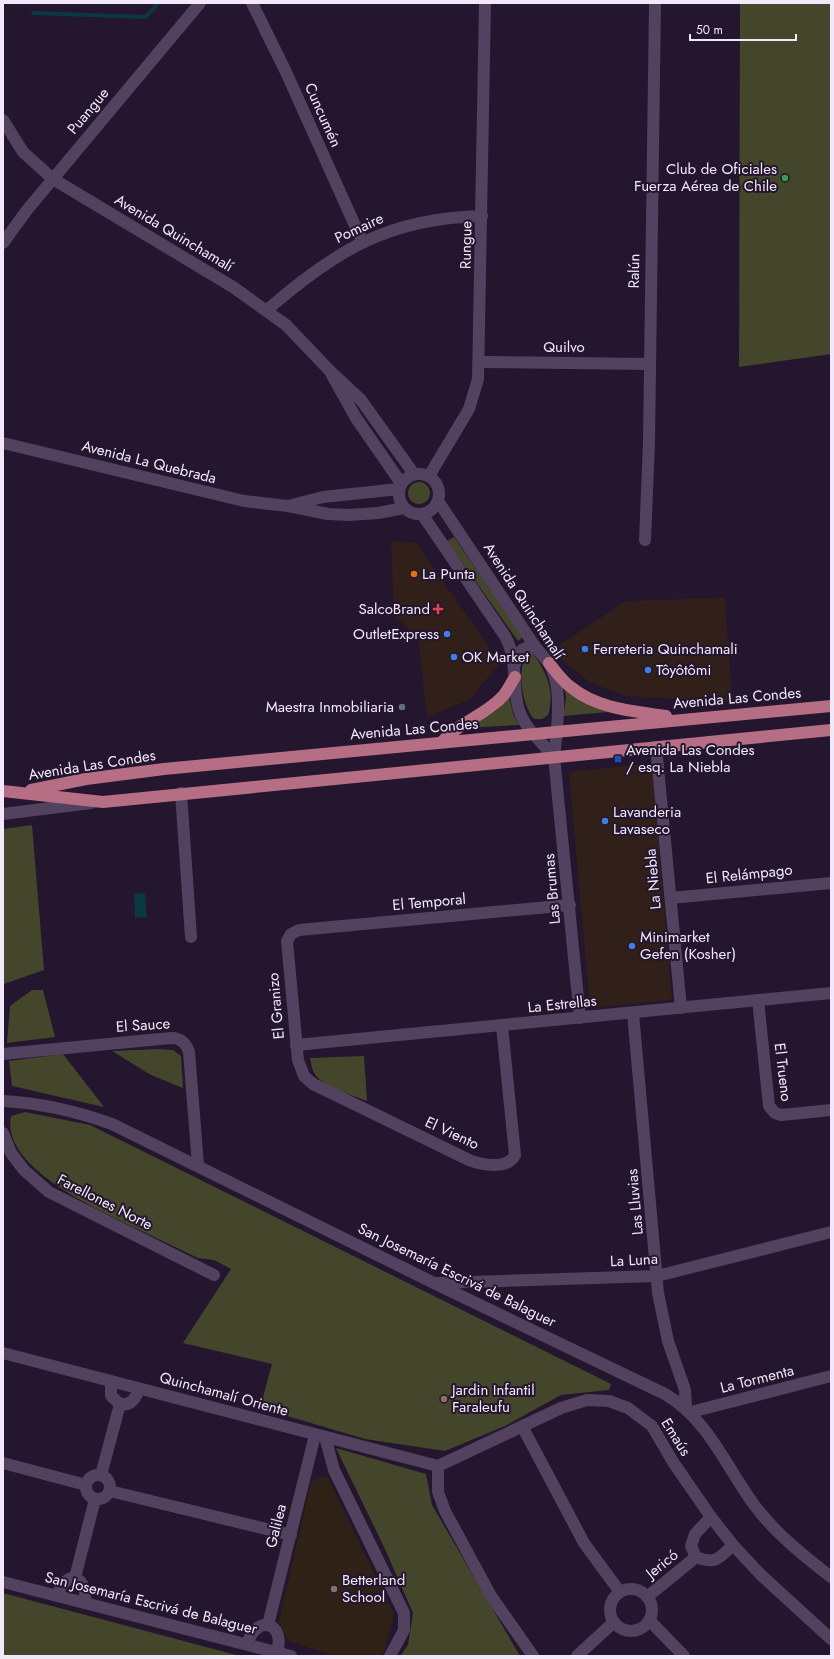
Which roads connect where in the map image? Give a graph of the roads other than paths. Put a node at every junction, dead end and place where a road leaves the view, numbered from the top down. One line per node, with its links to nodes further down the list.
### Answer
1 (200, 3): 6 (street, Puangue)
2 (252, 3): 8 (street, Cuncumén)
3 (485, 3): 7 (street, Rungue)
4 (655, 3): 12 (street, Ralún)
5 (3, 120): 6 (street, Avenida Quinchamalí)
6 (53, 179): 9 (street, Puangue); 10 (street, Avenida Quinchamalí)
7 (482, 216): 8 (street, Pomaire); 11 (street, Rungue)
8 (362, 242): 10 (street, Pomaire)
9 (3, 243)
10 (267, 310): 13 (street, Avenida Quinchamalí)
11 (480, 362): 12 (street, Quilvo); 16 (street, Rungue)
12 (648, 364): 22 (street, Ralún)
13 (331, 372): 15 (street, Avenida Quinchamalí); 17 (street, Avenida Quinchamalí)
14 (3, 443): 19 (street, Avenida La Quebrada)
15 (414, 474): 16 (street); 17 (street)
16 (429, 476): 18 (street)
17 (400, 486): 19 (street, Avenida La Quebrada); 20 (street)
18 (438, 501): 21 (street); 23 (street, Avenida Quinchamalí)
19 (288, 506): 20 (street, Avenida La Quebrada)
20 (404, 508): 21 (street)
21 (422, 514): 25 (street)
22 (645, 540)
23 (536, 648): 24 (street, Avenida Quinchamalí); 25 (street)
24 (548, 663): 28 (main road); 30 (street, Avenida Quinchamalí)
25 (515, 664): 26 (street)
26 (514, 677): 31 (street); 32 (main road)
27 (831, 706): 28 (main road, Avenida Las Condes)
28 (683, 719): 30 (main road, Avenida Las Condes)
29 (831, 730): 33 (main road)
30 (557, 732): 31 (main road, Avenida Las Condes); 34 (street, Avenida Quinchamalí)
31 (534, 734): 32 (main road, Avenida Las Condes); 34 (street)
32 (442, 742): 36 (main road, Avenida Las Condes)
33 (656, 747): 34 (main road); 42 (street, La Niebla)
34 (554, 756): 37 (main road); 43 (street, Las Brumas)
35 (3, 791): 36 (main road)
36 (22, 792): 38 (street, Avenida Las Condes); 39 (main road)
37 (181, 793): 39 (main road); 45 (street)
38 (3, 798)
39 (103, 802): 40 (street)
40 (3, 814)
41 (831, 883): 42 (street, El Relámpago)
42 (671, 898): 48 (street, La Niebla)
43 (570, 905): 44 (street, El Temporal); 50 (street, Las Brumas)
44 (291, 934): 52 (street, El Granizo)
45 (191, 937)
46 (831, 993): 47 (street, La Estrellas)
47 (758, 1000): 48 (street, La Estrellas); 56 (street, El Trueno)
48 (681, 1008): 49 (street, La Estrellas)
49 (634, 1013): 50 (street, La Estrellas); 61 (street, Las Lluvias)
50 (580, 1018): 51 (street, La Estrellas)
51 (502, 1026): 52 (street, La Estrellas); 54 (street, El Viento)
52 (296, 1045): 54 (street, El Granizo)
53 (3, 1054): 58 (street, El Sauce)
54 (304, 1076)
55 (3, 1101): 58 (street, San Josemaría Escrivá de Balaguer)
56 (831, 1110)
57 (3, 1133): 60 (street, Farellones Norte)
58 (198, 1165): 62 (street, San Josemaría Escrivá de Balaguer)
59 (831, 1232): 61 (street, La Luna)
60 (214, 1275)
61 (658, 1276): 62 (street, La Luna); 68 (street, Las Lluvias)
62 (434, 1283): 68 (street, San Josemaría Escrivá de Balaguer)
63 (3, 1353): 65 (street, Quinchamalí Oriente)
64 (831, 1376): 68 (street, La Tormenta)
65 (111, 1381): 66 (street, Quinchamalí Oriente); 67 (street)
66 (139, 1389): 67 (street); 70 (street, Quinchamalí Oriente)
67 (120, 1404): 73 (street)
68 (689, 1410): 81 (street, San Josemaría Escrivá de Balaguer)
69 (522, 1426): 72 (street, Emaús); 77 (street, Emaús); 84 (street)
70 (320, 1436): 72 (street, Quinchamalí Oriente); 78 (street, Galilea); 95 (street)
71 (3, 1463): 74 (street)
72 (438, 1466): 96 (street)
73 (101, 1475): 74 (street); 75 (street)
74 (86, 1484): 76 (street)
75 (110, 1491): 76 (street); 78 (street)
76 (95, 1499): 82 (street)
77 (711, 1517): 79 (street, Emaús); 80 (street, Jericó)
78 (291, 1535): 90 (street, Galilea)
79 (733, 1545): 80 (street, Jericó); 91 (street, Emaús)
80 (696, 1557): 86 (street, Jericó)
81 (831, 1577)
82 (75, 1578): 85 (street); 87 (street)
83 (3, 1582): 85 (street, San Josemaría Escrivá de Balaguer)
84 (620, 1592): 86 (street); 89 (street)
85 (57, 1596): 87 (street, San Josemaría Escrivá de Balaguer)
86 (647, 1597): 88 (street)
87 (85, 1603): 92 (street, San Josemaría Escrivá de Balaguer)
88 (649, 1620): 89 (street); 98 (street)
89 (614, 1622): 97 (street)
90 (268, 1625): 92 (street); 93 (street)
91 (831, 1639)
92 (247, 1644): 93 (street, San Josemaría Escrivá de Balaguer)
93 (277, 1652): 94 (street, San Josemaría Escrivá de Balaguer)
94 (291, 1656)
95 (390, 1656)
96 (533, 1656)
97 (577, 1656)
98 (684, 1656)

